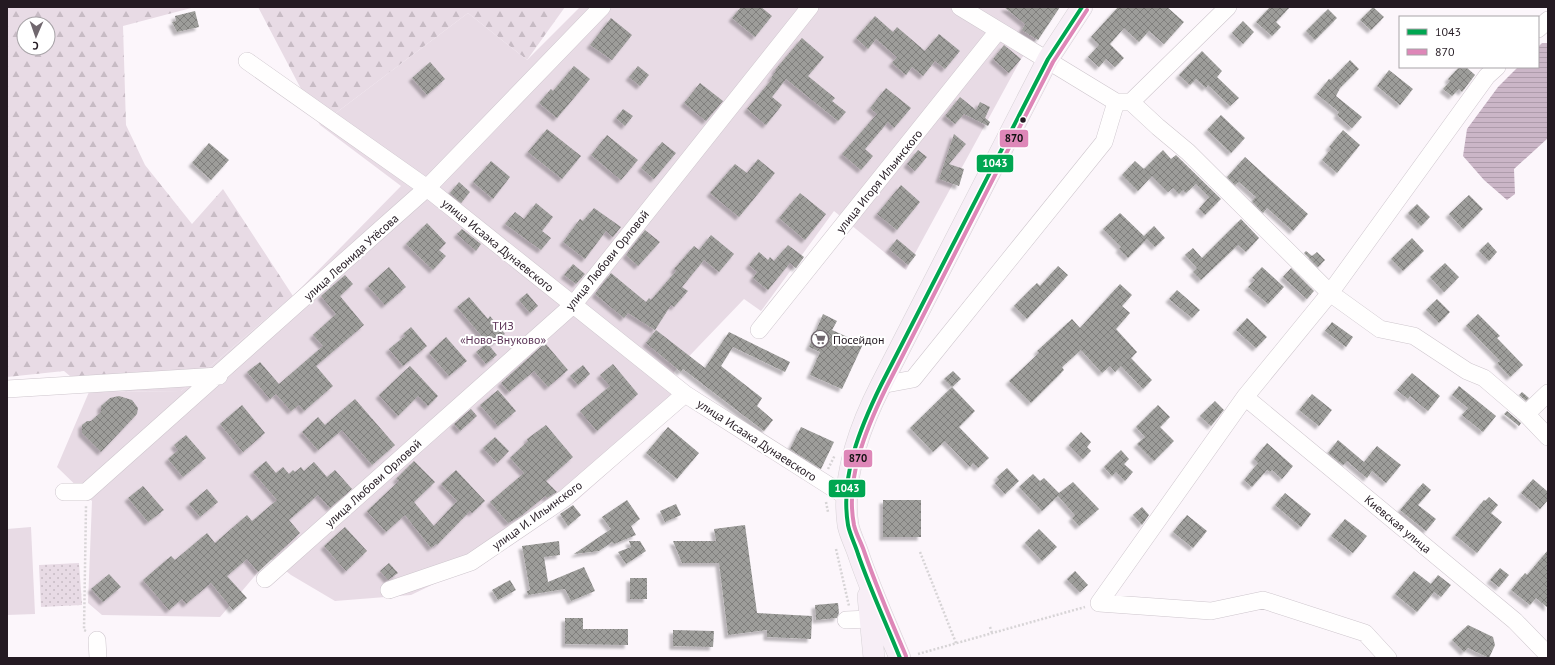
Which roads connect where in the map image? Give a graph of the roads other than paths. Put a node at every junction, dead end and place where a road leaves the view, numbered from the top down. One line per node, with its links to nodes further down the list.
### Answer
1 (602, 7): 13 (street, улица Леонида Утёсова)
2 (810, 7): 15 (street, улица Любови Орловой)
3 (960, 7): 8 (street)
4 (1082, 7): 9 (main road)
5 (1228, 7): 12 (street)
6 (1548, 20): 7 (street)
7 (1539, 28)
8 (998, 31): 9 (street); 16 (street, улица Игоря Ильинского)
9 (1048, 59): 12 (street); 18 (main road)
10 (247, 61): 13 (street, улица Исаака Дунаевского)
11 (1496, 68): 14 (street)
12 (1124, 102): 14 (street); 18 (street)
13 (427, 188): 15 (street, улица Исаака Дунаевского); 17 (street, улица Леонида Утёсова)
14 (1330, 293): 22 (street); 23 (street)
15 (573, 306): 21 (street, улица Исаака Дунаевского); 28 (street, улица Любови Орловой)
16 (760, 330)
17 (219, 376): 19 (street); 25 (street, улица Леонида Утёсова)
18 (881, 385): 26 (main road)
19 (7, 389)
20 (1548, 393): 23 (street)
21 (685, 394): 26 (street, улица Исаака Дунаевского); 29 (street, улица И. Ильинского)
22 (1245, 397): 33 (street, Киевская улица); 37 (street)
23 (1526, 414): 24 (street)
24 (1548, 437)
25 (64, 492)
26 (847, 497): 27 (main road)
27 (865, 574): 30 (main road); 34 (main road)
28 (265, 579)
29 (389, 590)
30 (870, 619): 31 (street); 36 (main road)
31 (846, 620)
32 (97, 640): 35 (street)
33 (1548, 655)
34 (909, 656)
35 (98, 658)
36 (874, 658)
37 (1388, 658)

